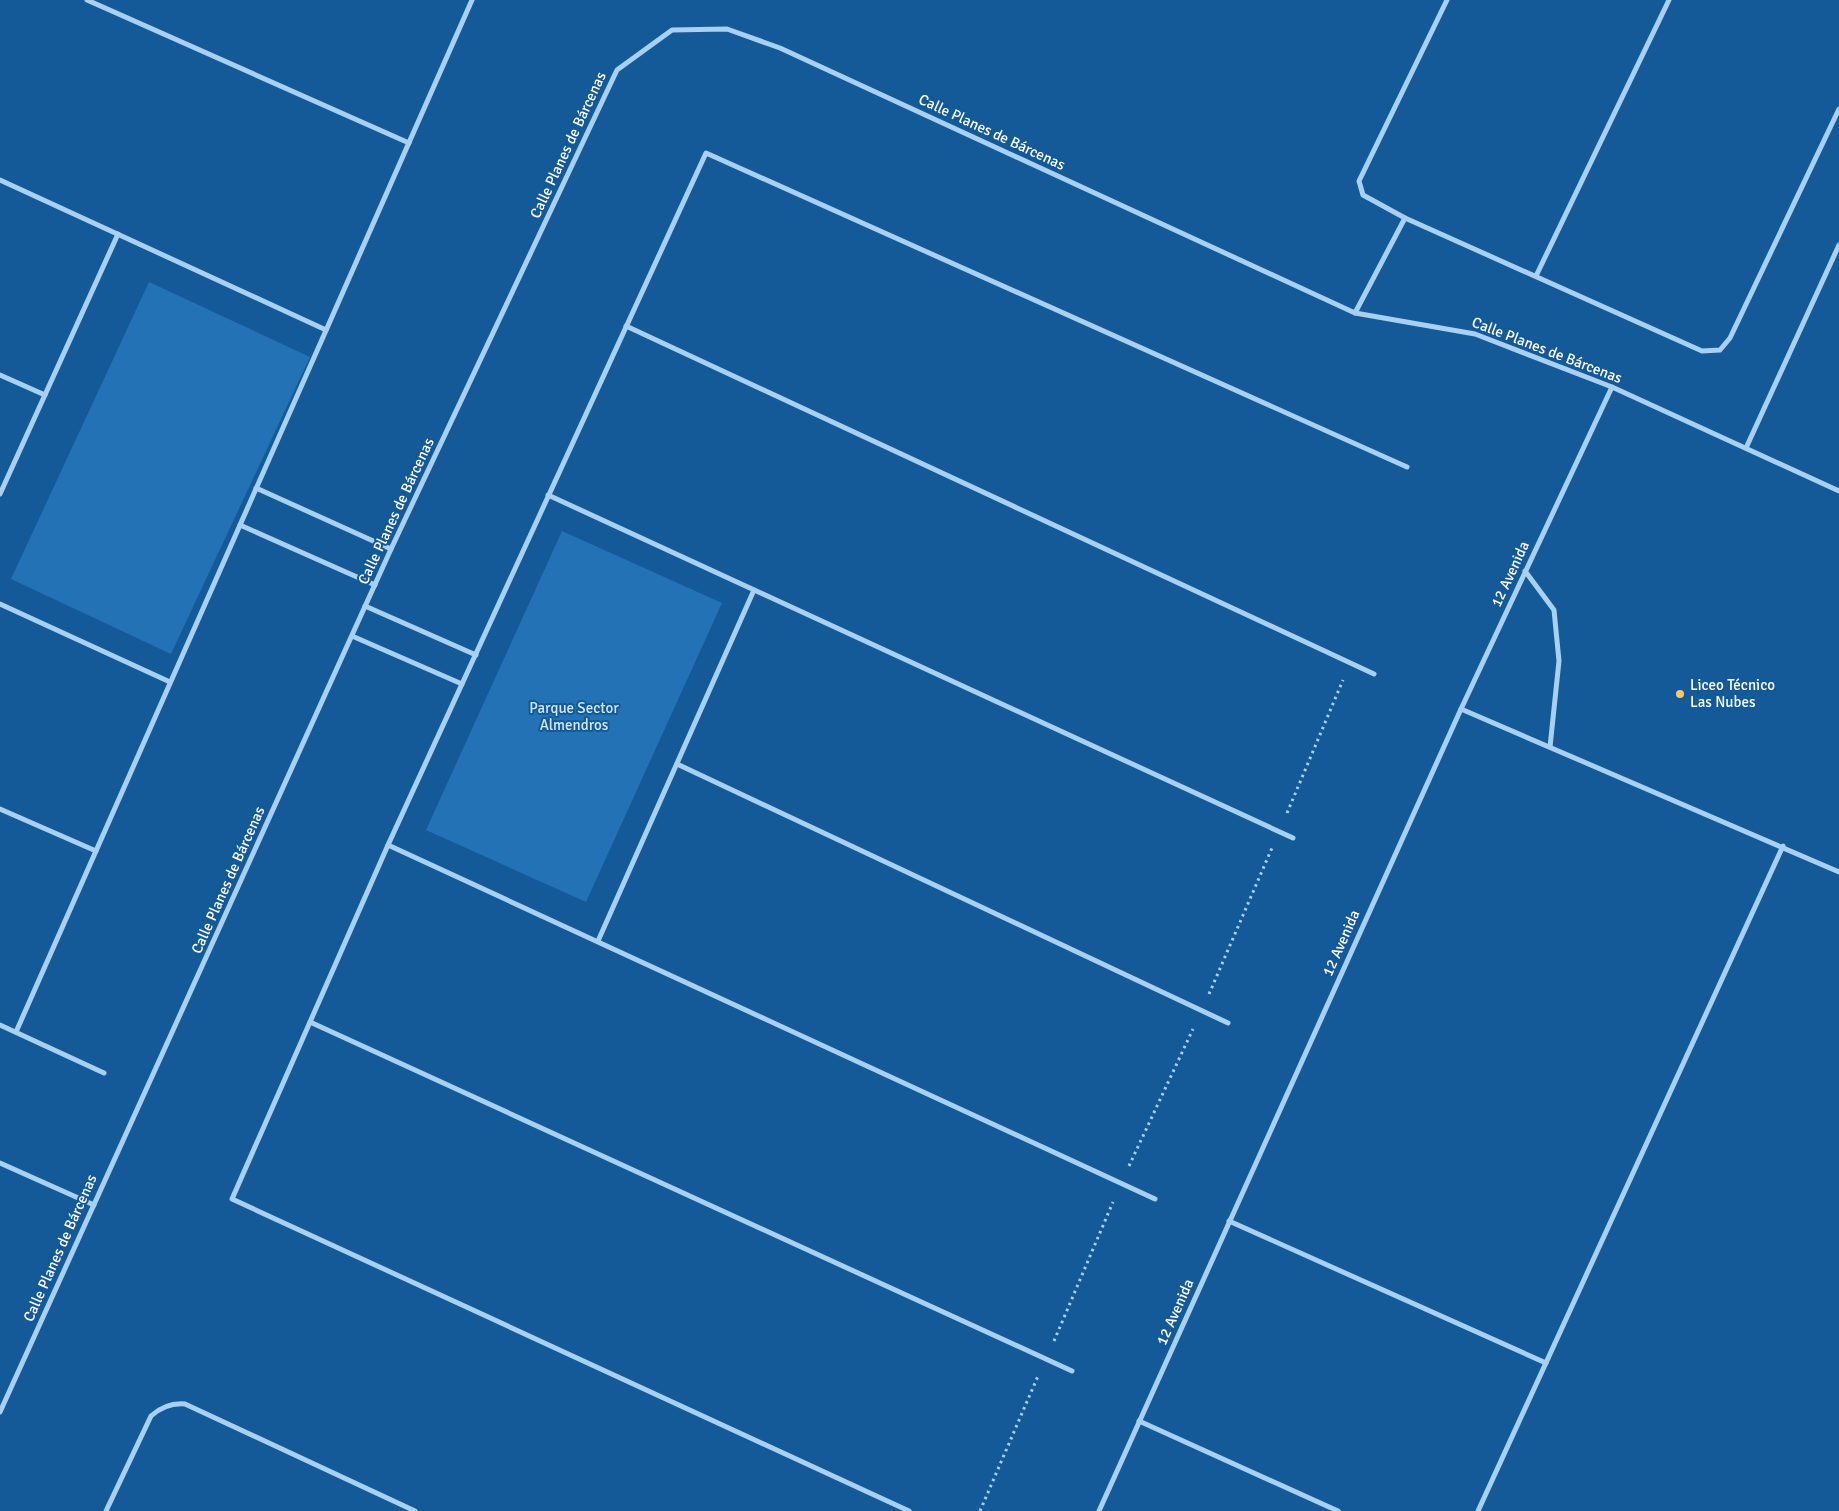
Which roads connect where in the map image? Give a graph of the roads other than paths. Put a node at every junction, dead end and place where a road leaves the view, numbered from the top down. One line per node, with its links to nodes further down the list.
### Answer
1 (87, 0): 6 (street)
2 (472, 0): 6 (street)
3 (1447, 0): 8 (street)
4 (1668, 0): 11 (street)
5 (1839, 109): 11 (street)
6 (409, 143): 14 (street)
7 (0, 180): 9 (street)
8 (1405, 218): 11 (street); 12 (street)
9 (118, 234): 14 (street); 17 (street)
10 (1839, 245): 18 (street)
11 (1536, 276)
12 (1355, 313): 16 (street, Calle Planes de Bárcenas); 25 (street, Calle Planes de Bárcenas)
13 (626, 326): 19 (street); 23 (street); 33 (street)
14 (326, 330): 20 (street)
15 (0, 375): 17 (street)
16 (1612, 387): 18 (street, Calle Planes de Bárcenas); 26 (street, 12 Avenida)
17 (45, 395): 22 (street)
18 (1746, 448): 21 (street, Calle Planes de Bárcenas)
19 (1407, 467)
20 (256, 488): 24 (street); 25 (street)
21 (1839, 491)
22 (0, 494)
23 (548, 495): 28 (street); 32 (street)
24 (240, 525): 27 (street); 34 (street)
25 (391, 549): 27 (street, Calle Planes de Bárcenas)
26 (1526, 571): 36 (street, 12 Avenida); 37 (street)
27 (375, 586): 30 (street, Calle Planes de Bárcenas)
28 (754, 590): 38 (street); 40 (street)
29 (0, 604): 34 (street)
30 (365, 606): 31 (street, Calle Planes de Bárcenas); 32 (street)
31 (352, 636): 35 (street); 53 (street, Calle Planes de Bárcenas)
32 (476, 655): 35 (street)
33 (1374, 674)
34 (170, 682): 43 (street)
35 (462, 684): 41 (street)
36 (1461, 709): 37 (street); 54 (street, 12 Avenida)
37 (1550, 747): 42 (street)
38 (677, 764): 45 (street); 47 (street)
39 (0, 809): 43 (street)
40 (1293, 838)
41 (388, 845): 45 (street); 46 (street)
42 (1783, 846): 44 (street); 55 (street)
43 (96, 851): 49 (street)
44 (1839, 872)
45 (598, 941): 52 (street)
46 (310, 1022): 56 (street); 61 (street)
47 (1228, 1023)
48 (0, 1025): 49 (street)
49 (16, 1032): 50 (street)
50 (104, 1073)
51 (0, 1163): 53 (street)
52 (1156, 1199)
53 (94, 1205): 57 (street, Calle Planes de Bárcenas)
54 (1229, 1221): 55 (street); 58 (street, 12 Avenida)
55 (1546, 1363): 64 (street)
56 (1072, 1371)
57 (0, 1412)
58 (1139, 1421): 62 (street, 12 Avenida); 63 (street)
59 (106, 1511): 60 (street)
60 (415, 1511)
61 (909, 1511)
62 (1099, 1511)
63 (1338, 1511)
64 (1478, 1511)

